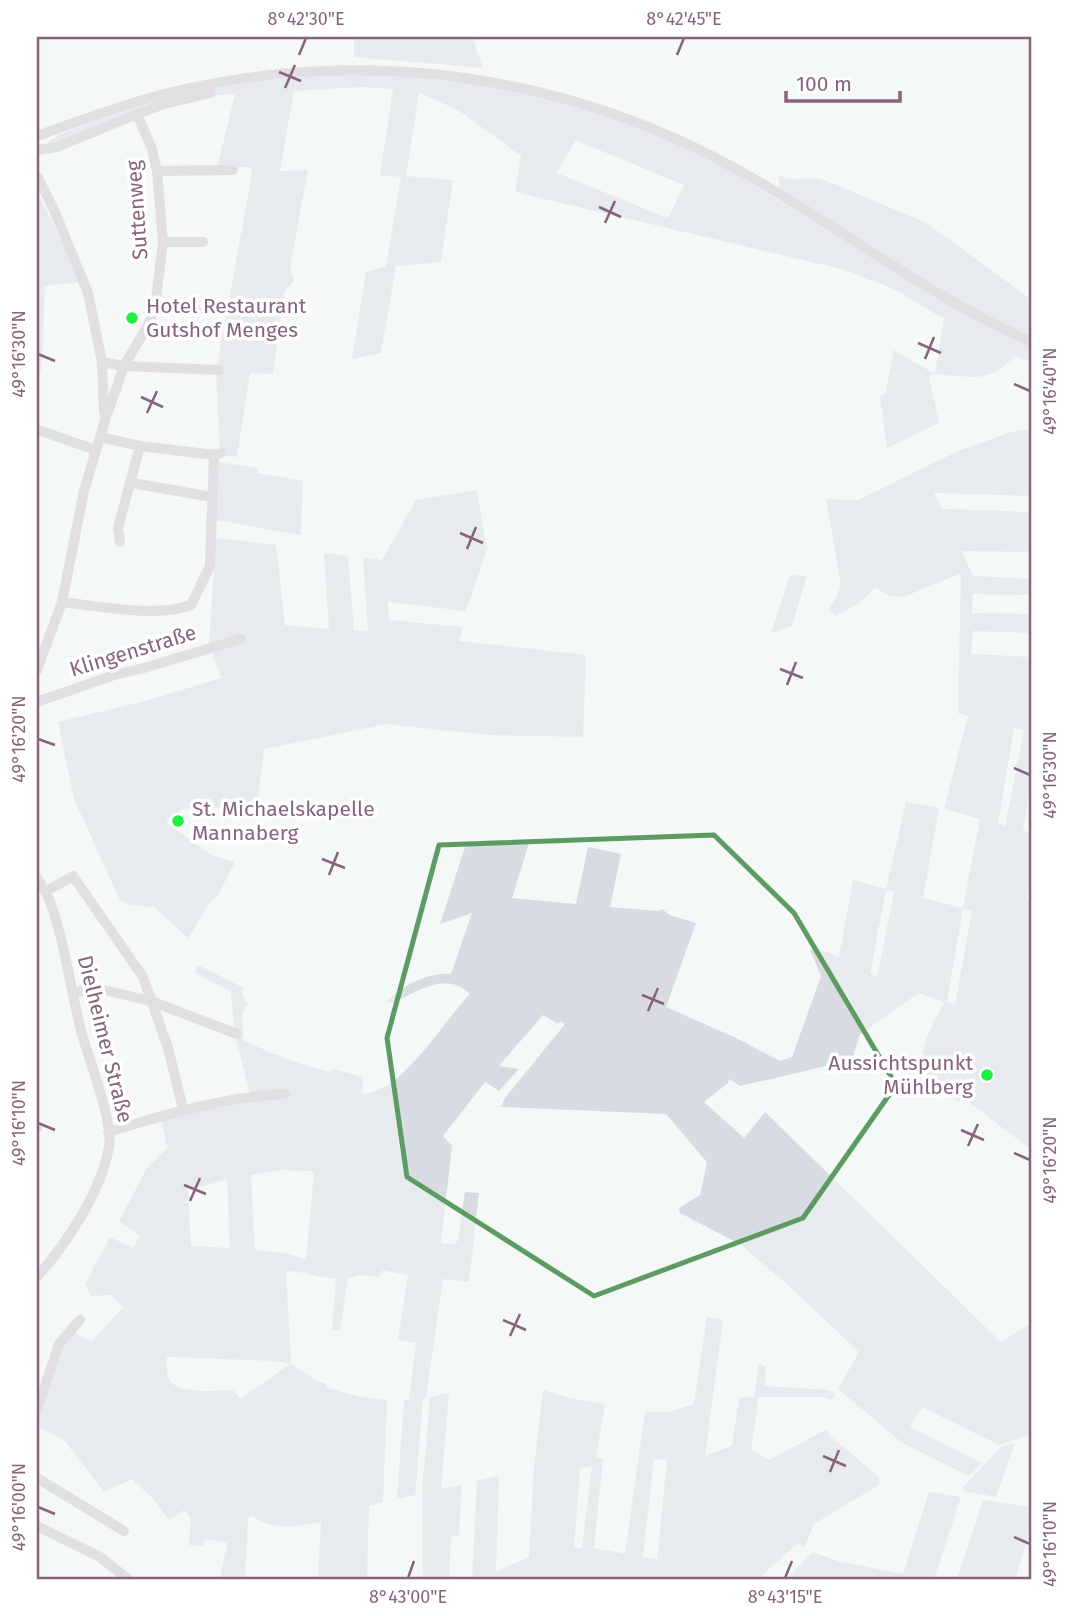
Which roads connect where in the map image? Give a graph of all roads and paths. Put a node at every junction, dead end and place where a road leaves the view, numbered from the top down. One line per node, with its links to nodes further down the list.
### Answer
1 (211, 93): 2 (street)
2 (137, 114): 4 (street); 6 (street, Suttenweg)
3 (38, 132): 4 (street); 12 (street)
4 (41, 150)
5 (233, 170): 6 (street)
6 (158, 171): 8 (street, Suttenweg)
7 (37, 176): 13 (street)
8 (163, 242): 9 (street); 10 (street, Suttenweg)
9 (202, 242)
10 (155, 307): 11 (street); 14 (street, Suttenweg)
11 (196, 309)
12 (1032, 342)
13 (102, 362): 14 (street); 16 (street)
14 (124, 366): 15 (street); 16 (street, Suttenweg)
15 (219, 370)
16 (105, 420): 18 (street)
17 (38, 430): 20 (street)
18 (100, 437): 19 (street); 20 (street)
19 (141, 446): 21 (street); 22 (street)
20 (96, 450): 24 (street)
21 (132, 483): 22 (street); 23 (street)
22 (212, 496): 24 (street)
23 (120, 542)
24 (62, 602): 26 (street)
25 (241, 639): 27 (street, Klingenstraße)
26 (37, 670)
27 (37, 702)
28 (37, 878): 29 (street, Dielheimer Straße)
29 (49, 889): 30 (street, Dielheimer Straße); 31 (street)
30 (72, 993): 31 (street); 35 (street, Dielheimer Straße)
31 (151, 1001): 32 (street); 34 (street)
32 (237, 1034)
33 (285, 1094): 34 (street)
34 (183, 1109): 35 (street)
35 (108, 1132): 36 (street, Dielheimer Straße)
36 (37, 1277)
37 (80, 1320): 38 (street)
38 (37, 1409)
39 (37, 1478): 41 (street)
40 (37, 1526): 42 (street)
41 (124, 1531)
42 (128, 1579)

